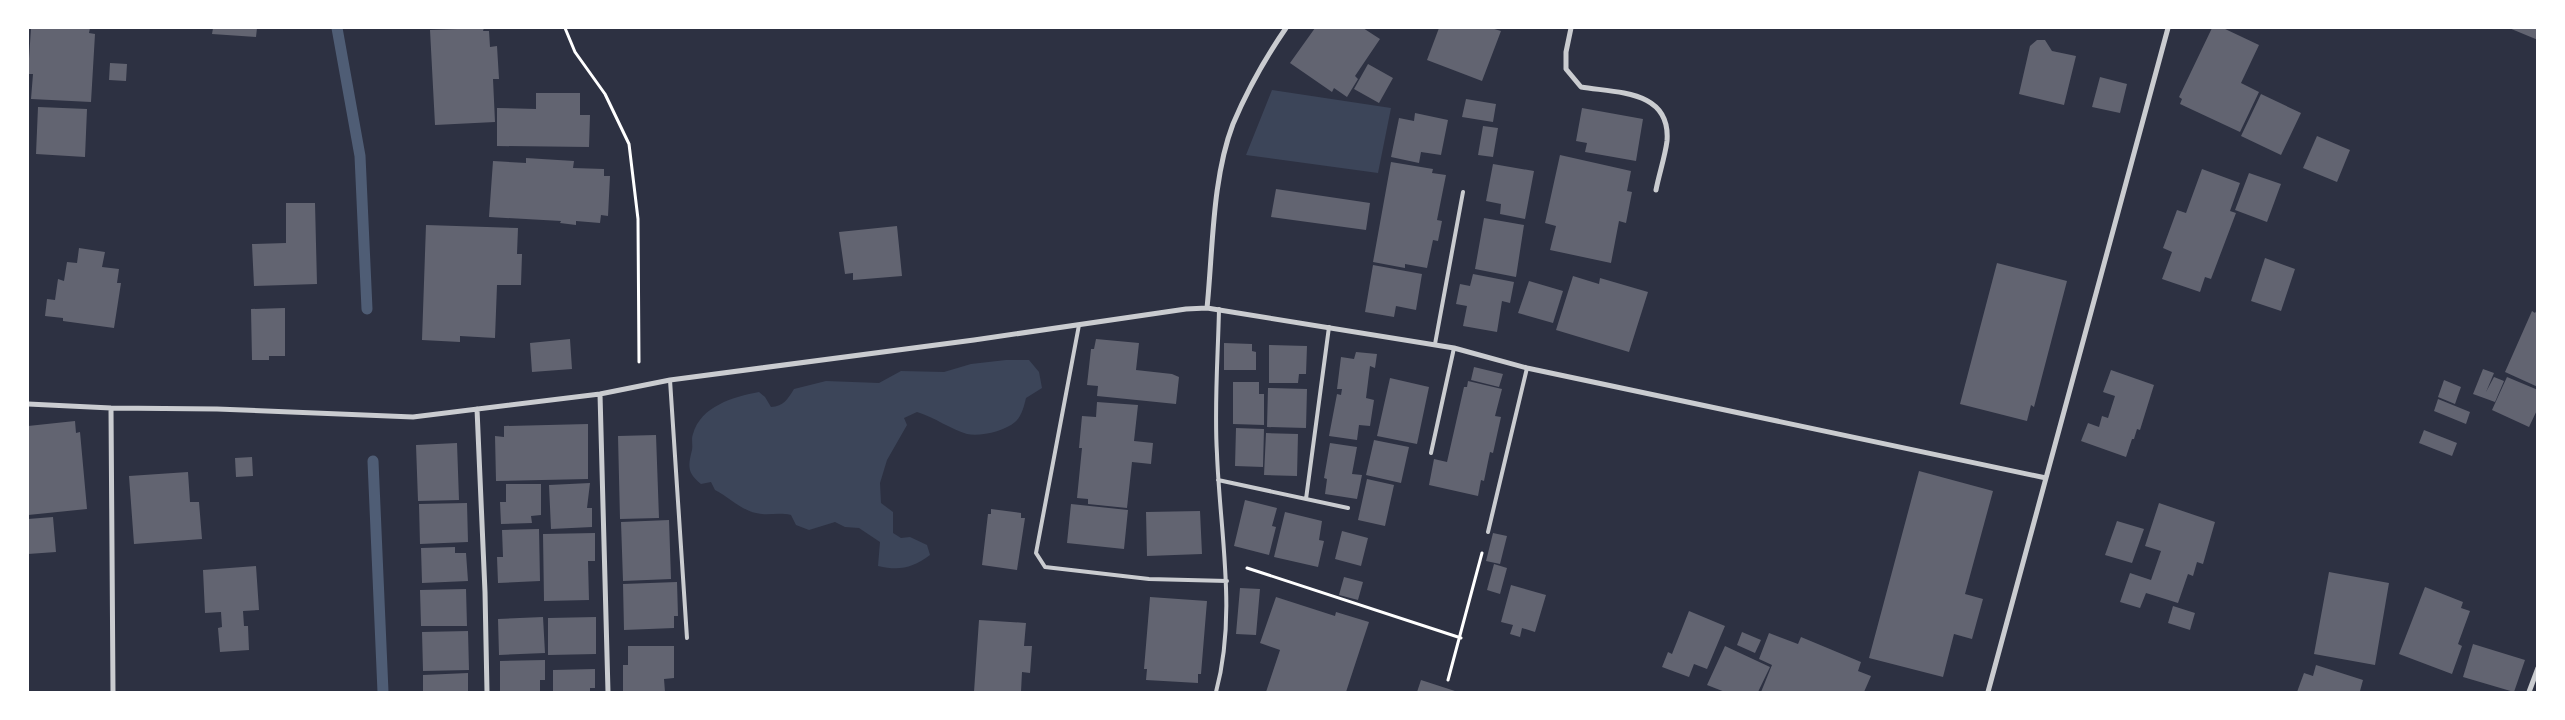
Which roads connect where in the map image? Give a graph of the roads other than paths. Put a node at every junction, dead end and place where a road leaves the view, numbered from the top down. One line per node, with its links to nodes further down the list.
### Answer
1 (1286, 28): 6 (street)
2 (1571, 28): 4 (street)
3 (2168, 28): 19 (street)
4 (1656, 190)
5 (1464, 192): 10 (lane)
6 (1207, 308): 7 (street); 8 (street)
7 (1219, 310): 9 (street); 20 (lane)
8 (1079, 324): 13 (street); 24 (lane)
9 (1329, 327): 10 (street); 21 (lane)
10 (1434, 344): 11 (street)
11 (1454, 348): 12 (street); 18 (lane)
12 (1527, 368): 19 (street); 23 (lane)
13 (670, 380): 14 (street); 25 (lane)
14 (600, 394): 17 (street); 29 (street)
15 (28, 404): 16 (street)
16 (111, 408): 17 (street); 27 (street)
17 (477, 409): 28 (street)
18 (1431, 453)
19 (2046, 478): 31 (street)
20 (1218, 480): 21 (lane); 24 (lane)
21 (1306, 499): 22 (lane)
22 (1348, 508)
23 (1488, 532)
24 (1227, 581): 30 (lane)
25 (687, 638)
26 (2538, 668): 32 (street)
27 (113, 692)
28 (486, 692)
29 (608, 692)
30 (1216, 692)
31 (1988, 692)
32 (2529, 692)

